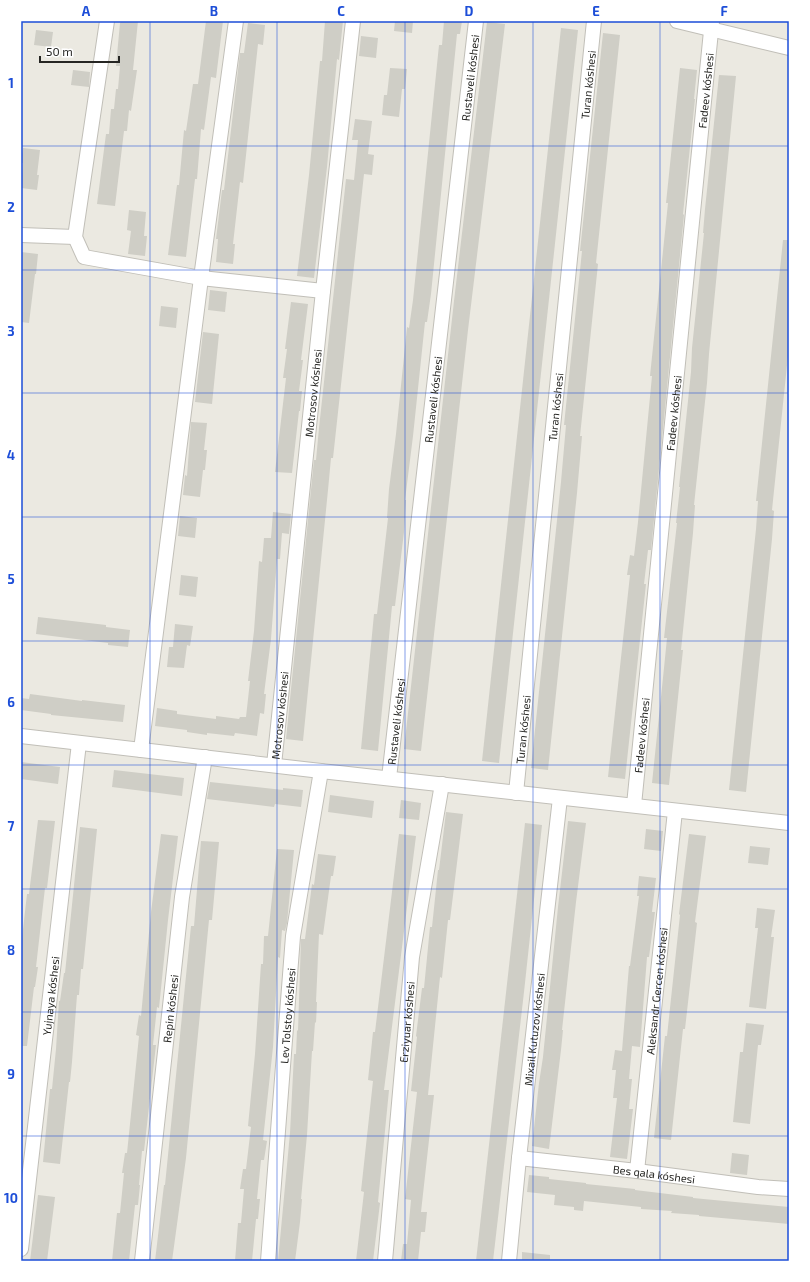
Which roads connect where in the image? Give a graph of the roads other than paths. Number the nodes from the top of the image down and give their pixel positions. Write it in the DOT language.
graph roads {
  1 [pos="107,21"];
  2 [pos="236,21"];
  3 [pos="353,21"];
  4 [pos="476,21"];
  5 [pos="594,21"];
  6 [pos="676,21"];
  7 [pos="711,25"];
  8 [pos="789,48"];
  9 [pos="21,235"];
  10 [pos="74,237"];
  11 [pos="201,278"];
  12 [pos="323,291"];
  13 [pos="21,736"];
  14 [pos="79,743"];
  15 [pos="141,750"];
  16 [pos="205,757"];
  17 [pos="274,765"];
  18 [pos="321,772"];
  19 [pos="389,778"];
  20 [pos="442,784"];
  21 [pos="516,793"];
  22 [pos="560,798"];
  23 [pos="634,805"];
  24 [pos="675,811"];
  25 [pos="789,823"];
  26 [pos="519,1158"];
  27 [pos="637,1171"];
  28 [pos="789,1189"];
  29 [pos="21,1248"];
  30 [pos="142,1261"];
  31 [pos="268,1261"];
  32 [pos="385,1261"];
  33 [pos="509,1261"];
  1 -- 10 [label="street"];
  2 -- 11 [label="street"];
  3 -- 12 [label="street, Motrosov kóshesi"];
  4 -- 19 [label="street, Rustaveli kóshesi"];
  5 -- 21 [label="street, Turan kóshesi"];
  6 -- 7 [label="street"];
  7 -- 8 [label="street"];
  7 -- 23 [label="street, Fadeev kóshesi"];
  9 -- 10 [label="street"];
  10 -- 11 [label="street"];
  11 -- 12 [label="street"];
  11 -- 15 [label="street"];
  12 -- 17 [label="street, Motrosov kóshesi"];
  13 -- 14 [label="street"];
  14 -- 15 [label="street"];
  14 -- 29 [label="street, Yujnaya kóshesi"];
  15 -- 16 [label="street"];
  16 -- 17 [label="street"];
  16 -- 30 [label="street, Repin kóshesi"];
  17 -- 18 [label="street"];
  18 -- 19 [label="street"];
  18 -- 31 [label="street, Lev Tolstoy kóshesi"];
  19 -- 20 [label="street"];
  20 -- 21 [label="street"];
  20 -- 32 [label="street, Erziyuar kóshesi"];
  21 -- 22 [label="street"];
  22 -- 23 [label="street"];
  22 -- 26 [label="street, Mixail Kutuzov kóshesi"];
  23 -- 24 [label="street"];
  24 -- 25 [label="street"];
  24 -- 27 [label="street, Aleksandr Gercen kóshesi"];
  26 -- 27 [label="street, Bes qala kóshesi"];
  26 -- 33 [label="street, Mixail Kutuzov kóshesi"];
  27 -- 28 [label="street, Bes qala kóshesi"];
}
